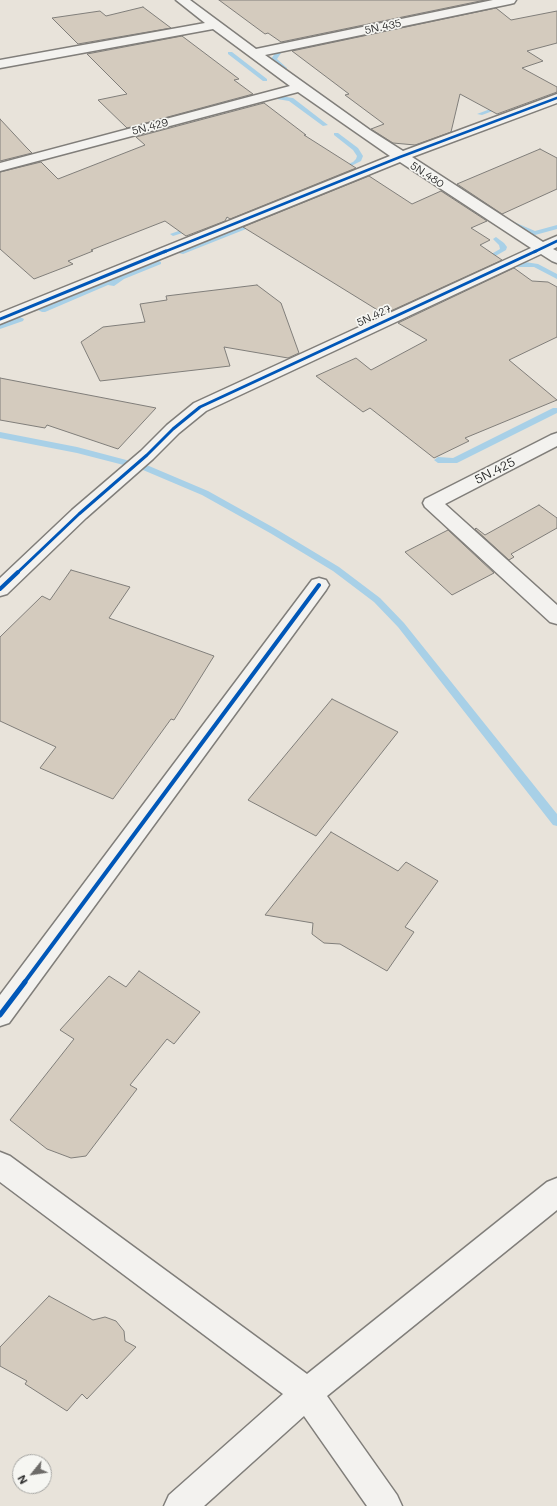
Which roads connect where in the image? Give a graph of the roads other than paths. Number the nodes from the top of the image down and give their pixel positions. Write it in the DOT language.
graph roads {
  1 [pos="182,0"];
  2 [pos="510,0"];
  3 [pos="215,25"];
  4 [pos="255,53"];
  5 [pos="0,64"];
  6 [pos="300,87"];
  7 [pos="557,98"];
  8 [pos="400,157"];
  9 [pos="0,167"];
  10 [pos="557,241"];
  11 [pos="541,248"];
  12 [pos="557,258"];
  13 [pos="0,319"];
  14 [pos="557,439"];
  15 [pos="319,585"];
  16 [pos="0,589"];
  17 [pos="557,617"];
  18 [pos="0,1016"];
  19 [pos="0,1165"];
  20 [pos="557,1192"];
  21 [pos="307,1393"];
  22 [pos="180,1506"];
  23 [pos="386,1506"];
  1 -- 3 [label="street, 5N.480"];
  2 -- 4 [label="street, 5N.435"];
  3 -- 4 [label="street, 5N.480"];
  3 -- 5 [label="street"];
  4 -- 6 [label="street, 5N.480"];
  6 -- 8 [label="street, 5N.480"];
  6 -- 9 [label="street, 5N.429"];
  7 -- 8 [label="street"];
  8 -- 11 [label="street, 5N.480"];
  8 -- 13 [label="street"];
  10 -- 11 [label="street, 5N.427"];
  11 -- 12 [label="street, 5N.480"];
  11 -- 16 [label="street, 5N.427"];
  14 -- 17 [label="street, 5N.425"];
  15 -- 18 [label="street"];
  19 -- 21 [label="street"];
  20 -- 21 [label="street"];
  21 -- 22 [label="street"];
  21 -- 23 [label="street"];
}
